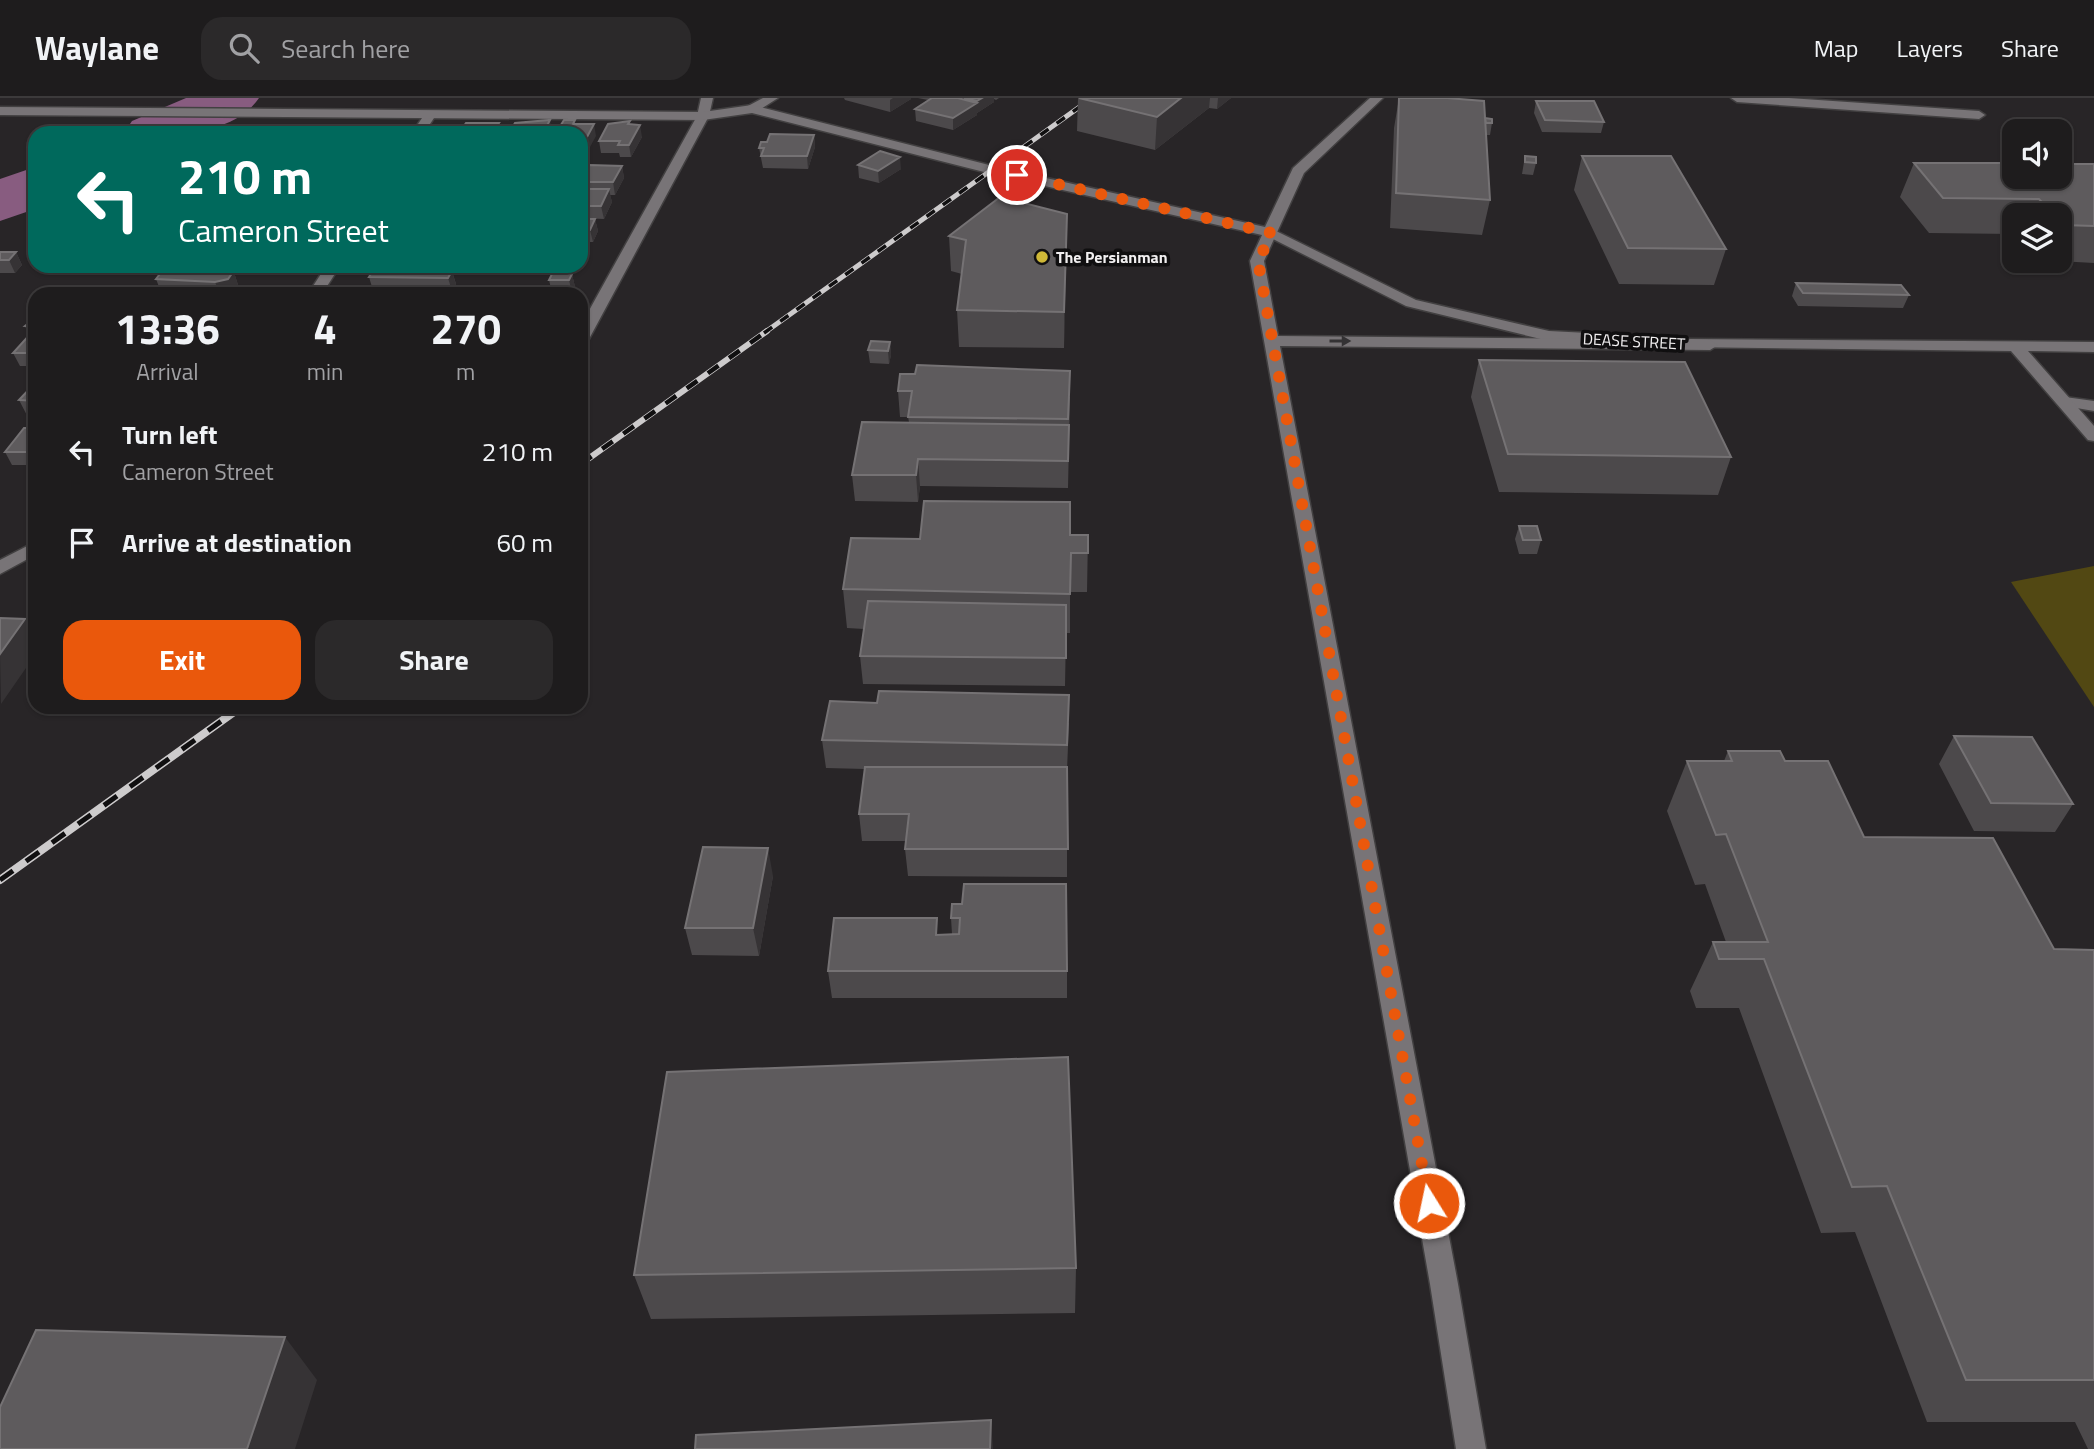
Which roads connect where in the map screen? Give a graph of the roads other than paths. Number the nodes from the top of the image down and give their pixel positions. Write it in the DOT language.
graph roads {
  1 [pos="707,98"];
  2 [pos="772,98"];
  3 [pos="1377,98"];
  4 [pos="1737,98"];
  5 [pos="752,109"];
  6 [pos="0,111"];
  7 [pos="430,115"];
  8 [pos="703,116"];
  9 [pos="1979,116"];
  10 [pos="423,126"];
  11 [pos="1272,233"];
  12 [pos="588,326"];
  13 [pos="1272,341"];
  14 [pos="1710,345"];
  15 [pos="2016,347"];
  16 [pos="2094,347"];
  17 [pos="2066,402"];
  18 [pos="2094,406"];
  19 [pos="2094,436"];
  20 [pos="28,551"];
  21 [pos="0,568"];
  22 [pos="1471,1449"];
  1 -- 8 [label="street"];
  2 -- 5 [label="street"];
  3 -- 11 [label="street"];
  4 -- 9 [label="street"];
  5 -- 8 [label="street"];
  5 -- 11 [label="street, DEASE STREET"];
  6 -- 7 [label="street"];
  7 -- 8 [label="street"];
  7 -- 10 [label="street"];
  8 -- 12 [label="street"];
  11 -- 13 [label="street"];
  11 -- 14 [label="street, DEASE STREET"];
  13 -- 14 [label="street, one-way"];
  13 -- 22 [label="street"];
  14 -- 15 [label="street, DEASE STREET"];
  15 -- 16 [label="street, DEASE STREET"];
  15 -- 17 [label="street"];
  17 -- 18 [label="street"];
  17 -- 19 [label="street"];
  20 -- 21 [label="street"];
}
